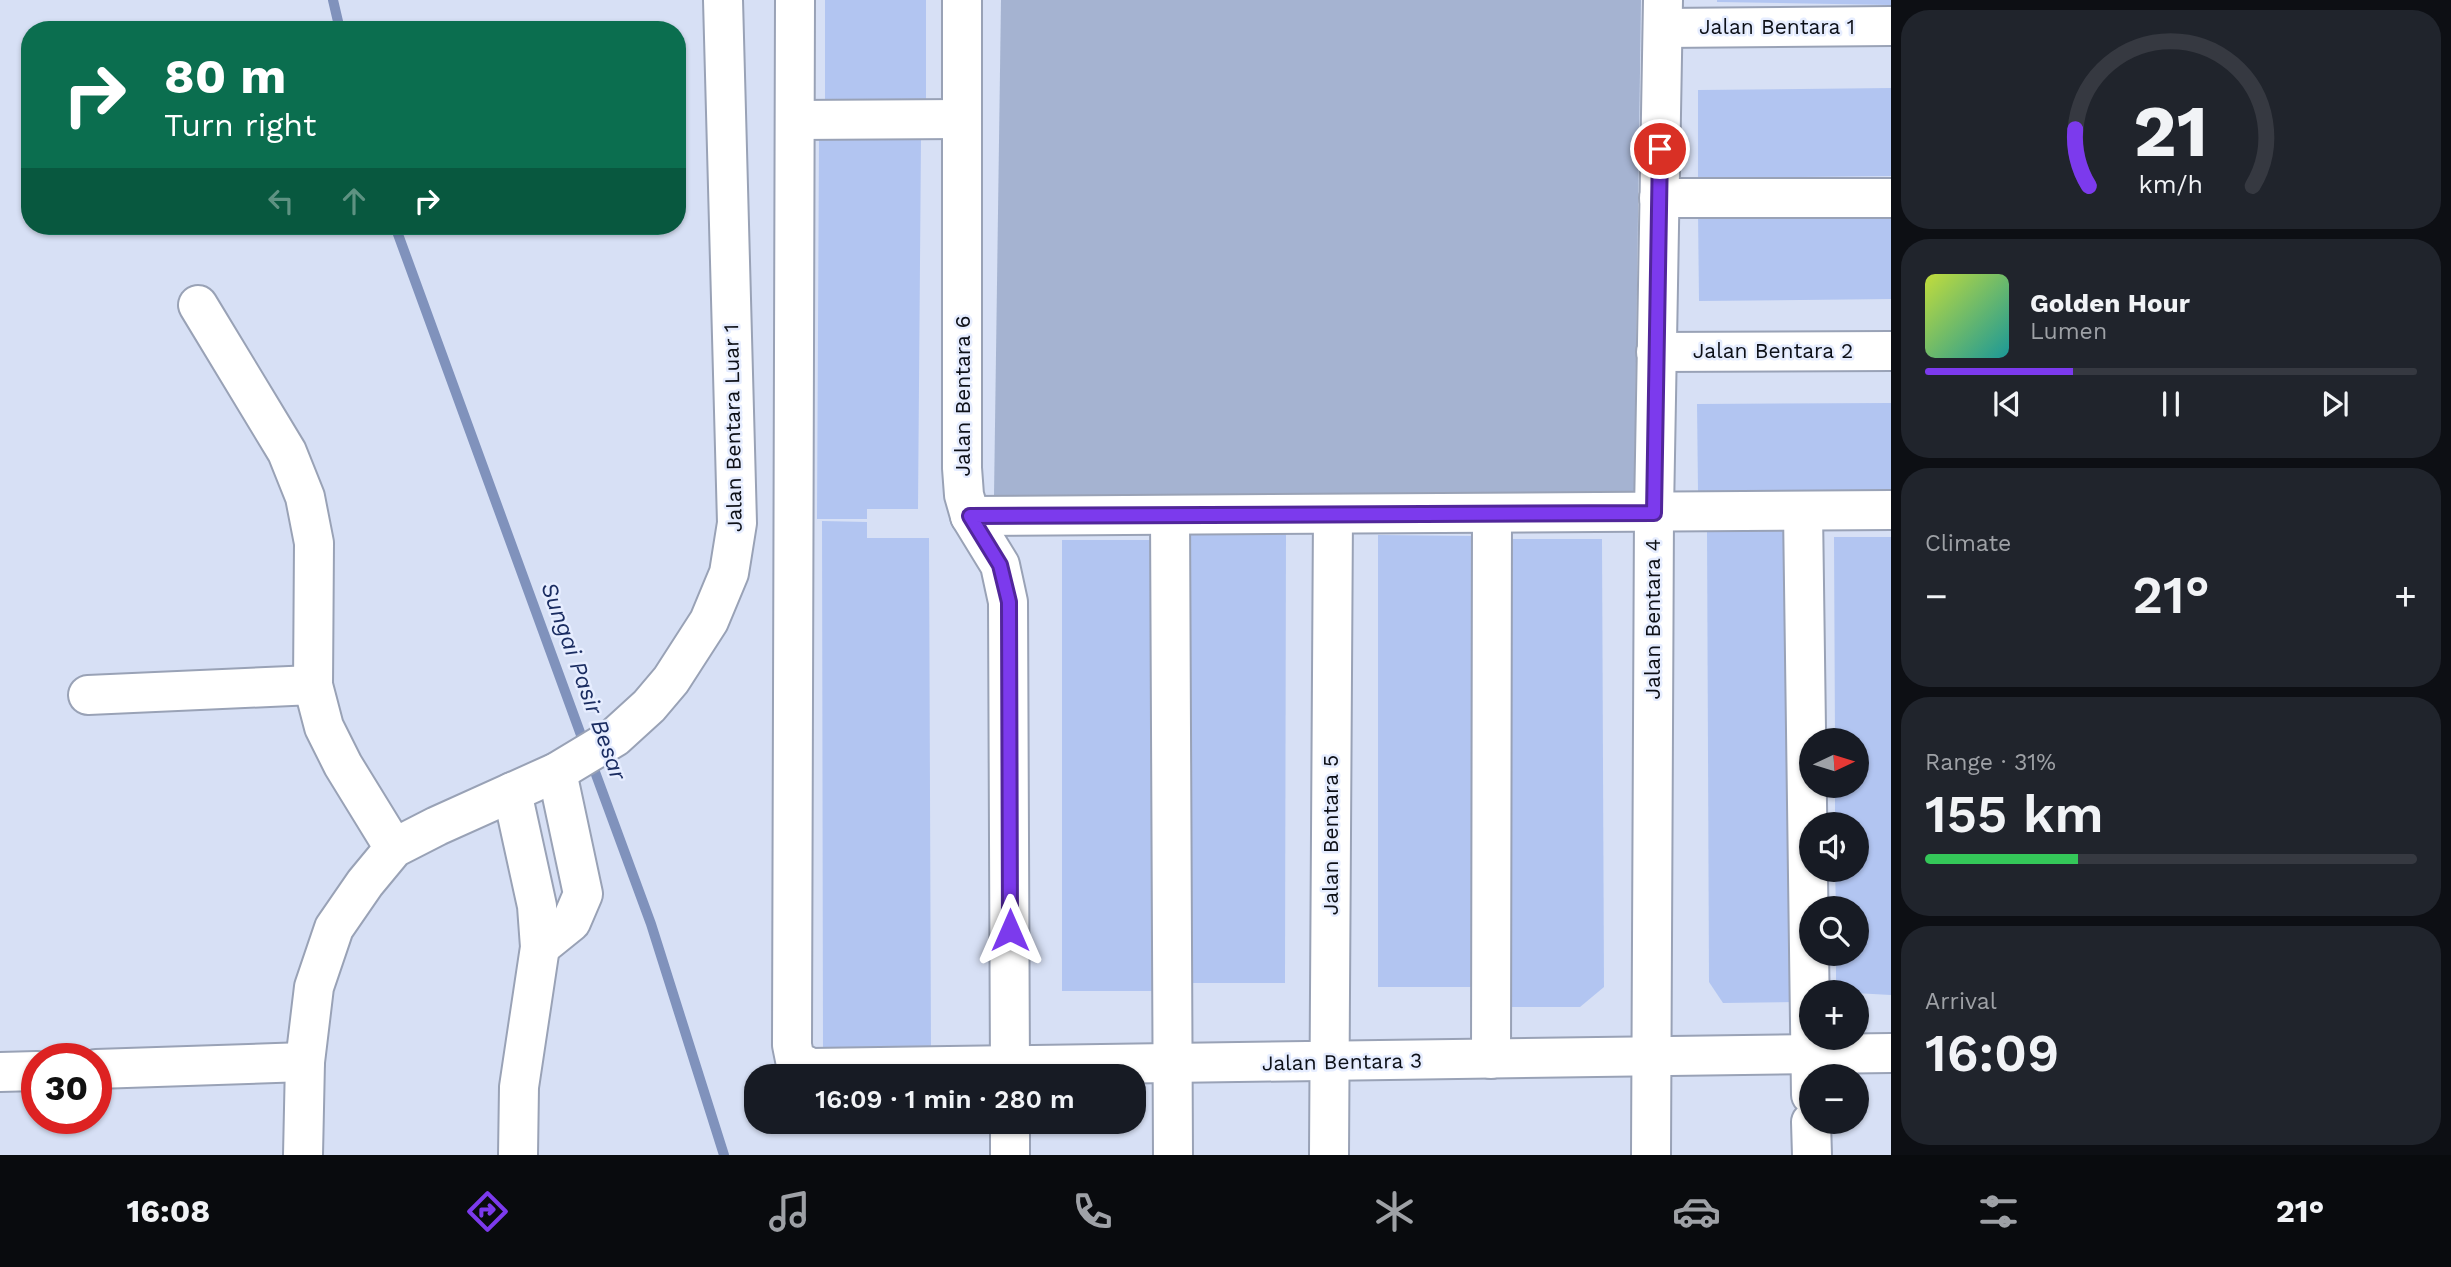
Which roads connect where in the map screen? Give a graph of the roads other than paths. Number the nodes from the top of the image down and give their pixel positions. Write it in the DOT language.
graph roads {
  1 [pos="723,0"];
  2 [pos="795,0"];
  3 [pos="962,0"];
  4 [pos="1663,14"];
  5 [pos="1891,26"];
  6 [pos="961,119"];
  7 [pos="795,120"];
  8 [pos="1659,198"];
  9 [pos="1891,198"];
  10 [pos="198,305"];
  11 [pos="1891,351"];
  12 [pos="1656,352"];
  13 [pos="1891,510"];
  14 [pos="1803,512"];
  15 [pos="1492,513"];
  16 [pos="1654,513"];
  17 [pos="1333,514"];
  18 [pos="1170,515"];
  19 [pos="970,516"];
  20 [pos="313,685"];
  21 [pos="88,695"];
  22 [pos="566,767"];
  23 [pos="512,792"];
  24 [pos="394,848"];
  25 [pos="540,947"];
  26 [pos="1891,1053"];
  27 [pos="1811,1055"];
  28 [pos="1650,1057"];
  29 [pos="1491,1059"];
  30 [pos="305,1062"];
  31 [pos="1330,1062"];
  32 [pos="803,1064"];
  33 [pos="1010,1064"];
  34 [pos="1811,1064"];
  35 [pos="1173,1065"];
  36 [pos="1146,1066"];
  37 [pos="112,1068"];
  38 [pos="21,1071"];
  39 [pos="0,1072"];
  40 [pos="1010,1134"];
  41 [pos="1811,1134"];
  42 [pos="303,1155"];
  43 [pos="518,1155"];
  44 [pos="1010,1155"];
  45 [pos="1173,1155"];
  46 [pos="1329,1155"];
  47 [pos="1651,1155"];
  48 [pos="1812,1155"];
  1 -- 22 [label="street, Jalan Bentara Luar 1"];
  2 -- 7 [label="street"];
  3 -- 6 [label="street, Jalan Bentara 6"];
  4 -- 5 [label="street, Jalan Bentara 1"];
  4 -- 8 [label="street, Jalan Bentara 4"];
  6 -- 7 [label="street"];
  6 -- 19 [label="street, Jalan Bentara 6"];
  7 -- 32 [label="street, Jalan Bentara 3"];
  8 -- 9 [label="street"];
  8 -- 12 [label="street, Jalan Bentara 4"];
  10 -- 20 [label="street"];
  11 -- 12 [label="street, Jalan Bentara 2"];
  12 -- 16 [label="street, Jalan Bentara 4"];
  13 -- 14 [label="street"];
  14 -- 16 [label="street"];
  14 -- 27 [label="street"];
  15 -- 16 [label="street"];
  15 -- 17 [label="street"];
  15 -- 29 [label="street"];
  16 -- 28 [label="street, Jalan Bentara 4"];
  17 -- 18 [label="street"];
  17 -- 31 [label="street, Jalan Bentara 5"];
  18 -- 19 [label="street"];
  18 -- 35 [label="street"];
  19 -- 33 [label="street, Jalan Bentara 6"];
  20 -- 21 [label="street"];
  20 -- 24 [label="street"];
  22 -- 23 [label="street, Jalan Bentara Luar 1"];
  22 -- 25 [label="street"];
  23 -- 24 [label="street, Jalan Bentara Luar 1"];
  23 -- 25 [label="street"];
  24 -- 30 [label="street"];
  25 -- 43 [label="street"];
  26 -- 27 [label="street, Jalan Bentara 3"];
  27 -- 28 [label="street, Jalan Bentara 3"];
  27 -- 34 [label="street"];
  28 -- 29 [label="street, Jalan Bentara 3"];
  28 -- 47 [label="street, Jalan Bentara 4"];
  29 -- 31 [label="street, Jalan Bentara 3"];
  30 -- 37 [label="street"];
  30 -- 42 [label="street"];
  31 -- 35 [label="street, Jalan Bentara 3"];
  31 -- 46 [label="street, Jalan Bentara 5"];
  35 -- 36 [label="street, Jalan Bentara 3"];
  35 -- 45 [label="street"];
  38 -- 39 [label="street"];
  40 -- 44 [label="street"];
  41 -- 48 [label="street"];
}
